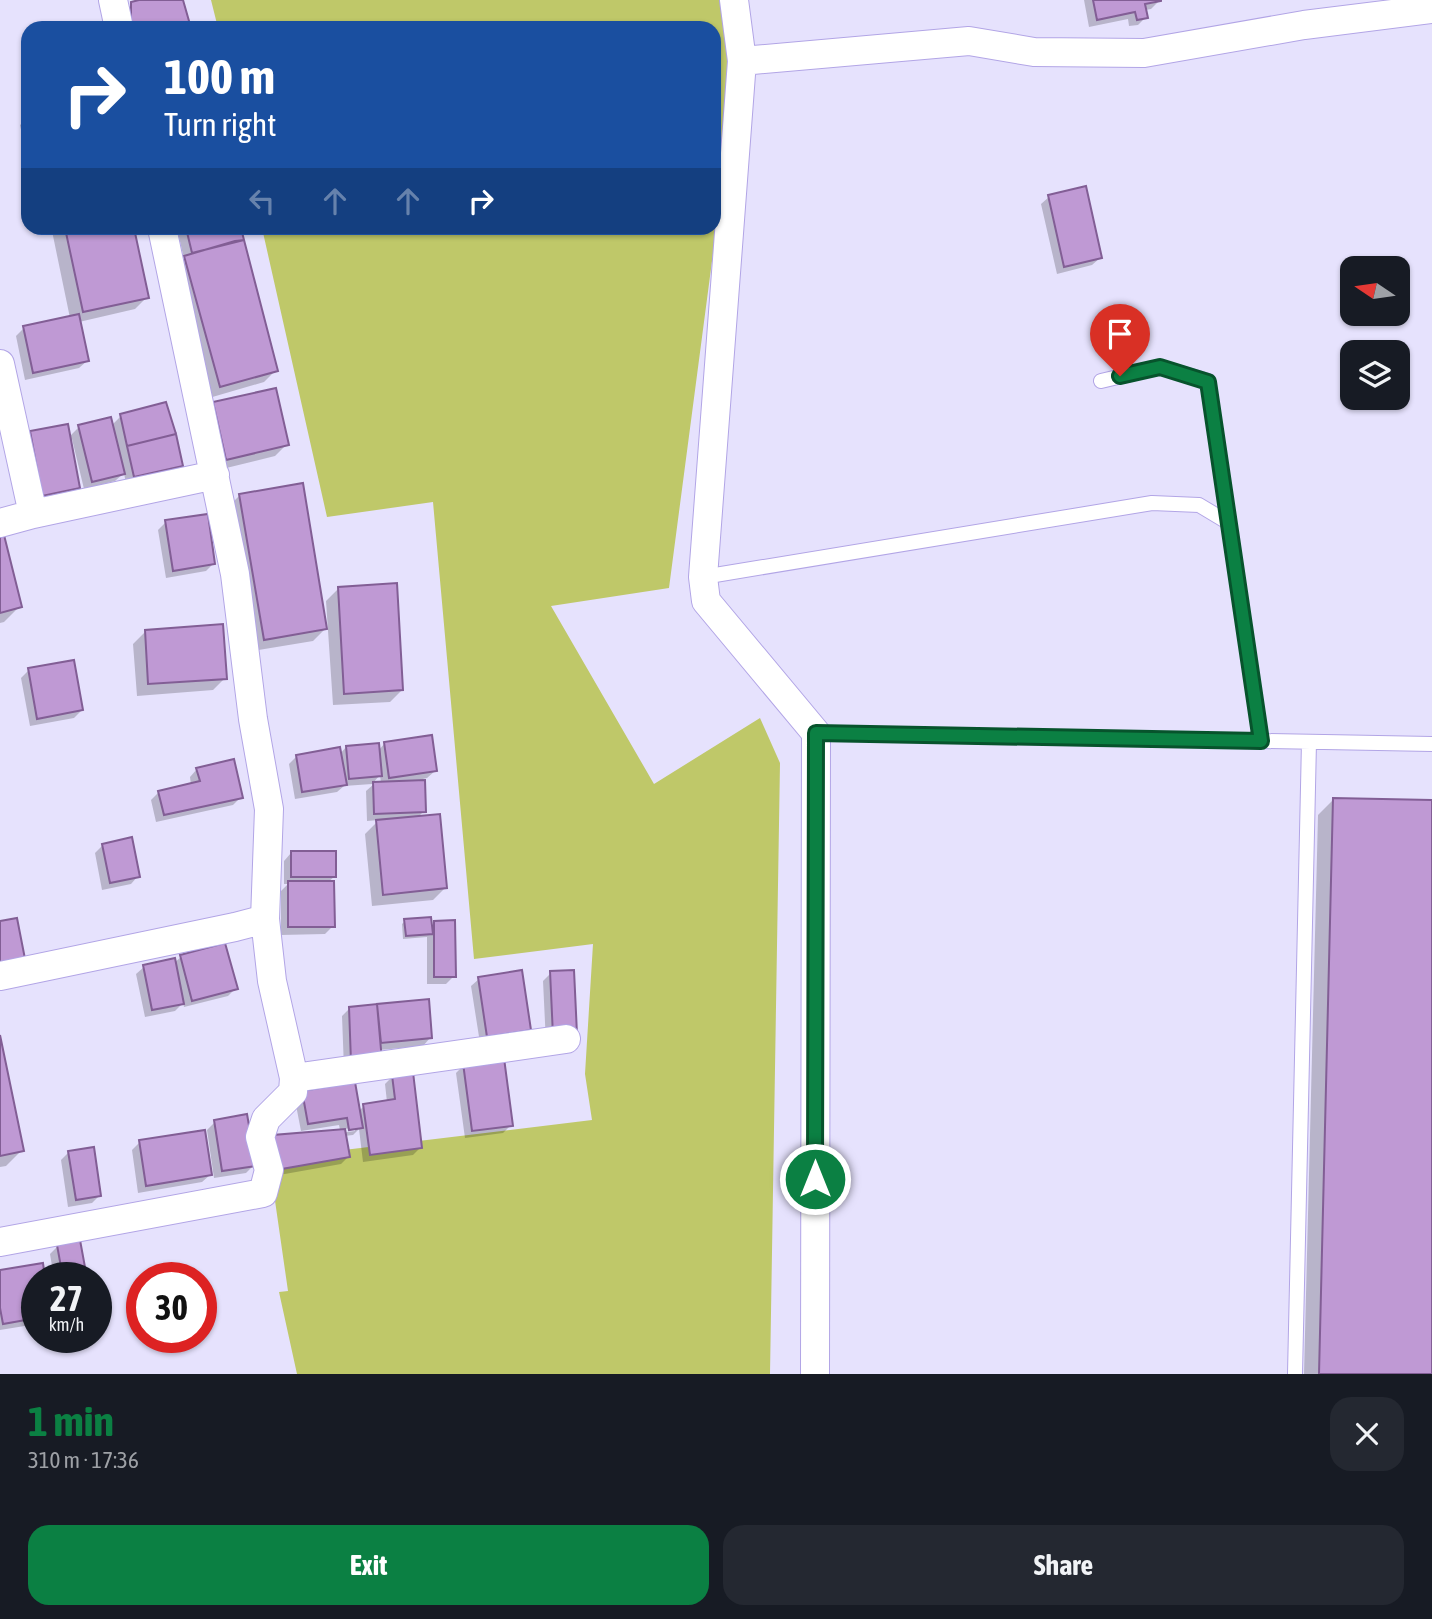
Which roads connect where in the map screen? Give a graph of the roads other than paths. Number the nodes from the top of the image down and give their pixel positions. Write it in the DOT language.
graph roads {
  1 [pos="113,0"];
  2 [pos="734,0"];
  3 [pos="1432,9"];
  4 [pos="118,21"];
  5 [pos="742,61"];
  6 [pos="164,235"];
  7 [pos="0,364"];
  8 [pos="1101,381"];
  9 [pos="215,475"];
  10 [pos="33,514"];
  11 [pos="0,523"];
  12 [pos="1229,523"];
  13 [pos="703,577"];
  14 [pos="816,733"];
  15 [pos="1261,741"];
  16 [pos="1309,742"];
  17 [pos="1432,744"];
  18 [pos="265,919"];
  19 [pos="0,976"];
  20 [pos="566,1039"];
  21 [pos="293,1078"];
  22 [pos="0,1242"];
  23 [pos="815,1374"];
  24 [pos="1295,1374"];
  1 -- 4 [label="street"];
  2 -- 5 [label="street"];
  3 -- 5 [label="street"];
  5 -- 13 [label="street"];
  6 -- 9 [label="street"];
  7 -- 10 [label="street"];
  8 -- 12 [label="lane"];
  9 -- 10 [label="street"];
  9 -- 18 [label="street"];
  10 -- 11 [label="street"];
  12 -- 13 [label="lane"];
  12 -- 15 [label="lane"];
  13 -- 14 [label="street"];
  14 -- 15 [label="lane"];
  14 -- 23 [label="street"];
  15 -- 16 [label="lane"];
  16 -- 17 [label="lane"];
  16 -- 24 [label="lane"];
  18 -- 19 [label="street"];
  18 -- 21 [label="street"];
  20 -- 21 [label="street"];
  21 -- 22 [label="street"];
}
